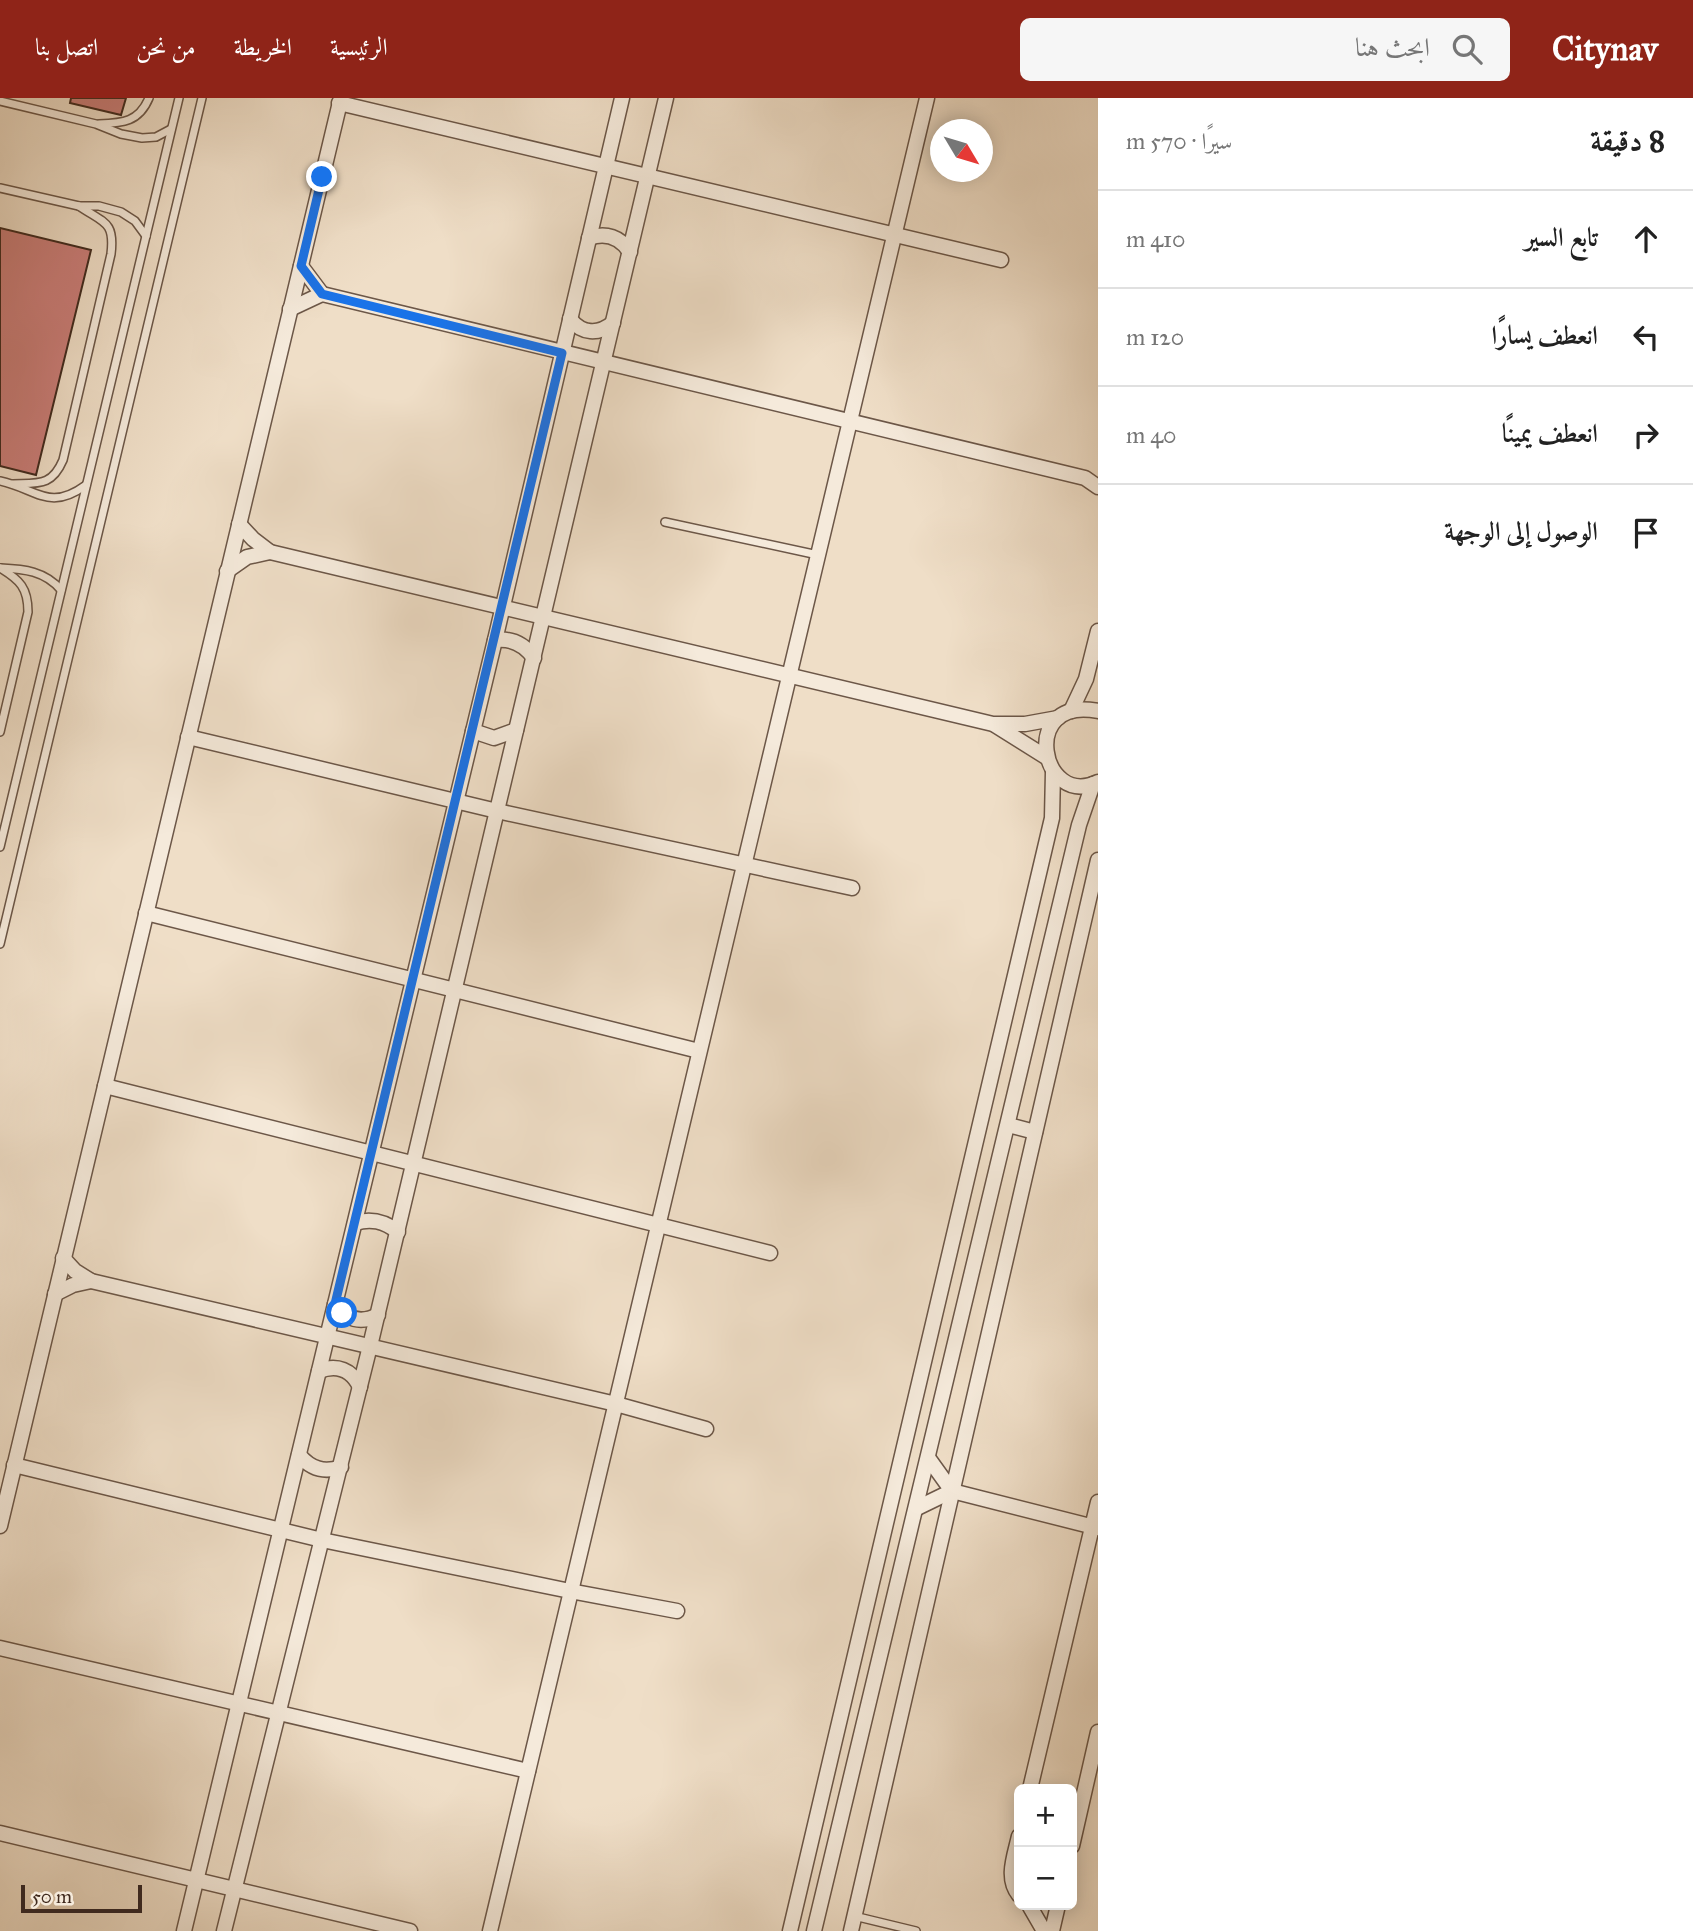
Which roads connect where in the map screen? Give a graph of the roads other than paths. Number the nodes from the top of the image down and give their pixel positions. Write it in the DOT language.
graph roads {
  1 [pos="149,98"];
  2 [pos="178,98"];
  3 [pos="202,98"];
  4 [pos="622,98"];
  5 [pos="666,98"];
  6 [pos="927,98"];
  7 [pos="0,101"];
  8 [pos="340,101"];
  9 [pos="96,124"];
  10 [pos="171,129"];
  11 [pos="606,166"];
  12 [pos="648,176"];
  13 [pos="0,188"];
  14 [pos="79,206"];
  15 [pos="894,234"];
  16 [pos="146,236"];
  17 [pos="589,239"];
  18 [pos="630,252"];
  19 [pos="1001,260"];
  20 [pos="301,266"];
  21 [pos="322,294"];
  22 [pos="290,309"];
  23 [pos="570,320"];
  24 [pos="613,323"];
  25 [pos="562,353"];
  26 [pos="603,363"];
  27 [pos="850,422"];
  28 [pos="1091,477"];
  29 [pos="0,481"];
  30 [pos="13,484"];
  31 [pos="86,485"];
  32 [pos="1098,487"];
  33 [pos="665,522"];
  34 [pos="239,524"];
  35 [pos="270,552"];
  36 [pos="818,555"];
  37 [pos="0,568"];
  38 [pos="227,572"];
  39 [pos="61,590"];
  40 [pos="503,607"];
  41 [pos="543,617"];
  42 [pos="1098,631"];
  43 [pos="495,640"];
  44 [pos="534,657"];
  45 [pos="790,676"];
  46 [pos="1071,711"];
  47 [pos="1098,711"];
  48 [pos="1058,718"];
  49 [pos="993,724"];
  50 [pos="516,730"];
  51 [pos="473,731"];
  52 [pos="0,733"];
  53 [pos="188,737"];
  54 [pos="1046,757"];
  55 [pos="1054,772"];
  56 [pos="1095,783"];
  57 [pos="456,801"];
  58 [pos="497,811"];
  59 [pos="0,847"];
  60 [pos="1098,860"];
  61 [pos="744,866"];
  62 [pos="852,888"];
  63 [pos="146,913"];
  64 [pos="0,944"];
  65 [pos="413,981"];
  66 [pos="454,991"];
  67 [pos="699,1051"];
  68 [pos="105,1086"];
  69 [pos="1008,1125"];
  70 [pos="1035,1132"];
  71 [pos="372,1153"];
  72 [pos="414,1163"];
  73 [pos="355,1223"];
  74 [pos="658,1225"];
  75 [pos="397,1231"];
  76 [pos="771,1253"];
  77 [pos="63,1258"];
  78 [pos="91,1282"];
  79 [pos="55,1294"];
  80 [pos="335,1304"];
  81 [pos="378,1315"];
  82 [pos="328,1336"];
  83 [pos="370,1346"];
  84 [pos="320,1371"];
  85 [pos="360,1387"];
  86 [pos="616,1405"];
  87 [pos="706,1429"];
  88 [pos="299,1455"];
  89 [pos="929,1458"];
  90 [pos="14,1465"];
  91 [pos="341,1467"];
  92 [pos="952,1491"];
  93 [pos="1098,1502"];
  94 [pos="917,1508"];
  95 [pos="0,1526"];
  96 [pos="1095,1528"];
  97 [pos="281,1530"];
  98 [pos="323,1540"];
  99 [pos="570,1591"];
  100 [pos="677,1611"];
  101 [pos="0,1648"];
  102 [pos="240,1704"];
  103 [pos="280,1713"];
  104 [pos="1098,1732"];
  105 [pos="528,1771"];
  106 [pos="1031,1784"];
  107 [pos="1077,1824"];
  108 [pos="0,1833"];
  109 [pos="197,1880"];
  110 [pos="236,1889"];
  111 [pos="1032,1910"];
  112 [pos="1057,1910"];
  113 [pos="852,1924"];
  114 [pos="184,1931"];
  115 [pos="224,1931"];
  116 [pos="410,1931"];
  117 [pos="490,1931"];
  118 [pos="790,1931"];
  119 [pos="814,1931"];
  120 [pos="915,1931"];
  121 [pos="1044,1931"];
  122 [pos="1052,1931"];
  1 -- 9 [label="lane"];
  2 -- 10 [label="lane"];
  3 -- 64 [label="lane"];
  4 -- 11 [label="street"];
  5 -- 12 [label="street"];
  6 -- 15 [label="street"];
  7 -- 9 [label="lane"];
  8 -- 11 [label="street"];
  8 -- 20 [label="street"];
  9 -- 10 [label="lane"];
  10 -- 16 [label="lane"];
  11 -- 12 [label="street"];
  11 -- 17 [label="street"];
  12 -- 15 [label="street"];
  12 -- 18 [label="street"];
  13 -- 14 [label="lane"];
  14 -- 16 [label="lane"];
  14 -- 30 [label="lane"];
  15 -- 19 [label="street"];
  15 -- 27 [label="street"];
  16 -- 31 [label="lane"];
  17 -- 18 [label="street"];
  17 -- 23 [label="street"];
  18 -- 24 [label="street"];
  20 -- 21 [label="street"];
  20 -- 22 [label="street"];
  21 -- 22 [label="street"];
  21 -- 25 [label="street"];
  22 -- 34 [label="street"];
  23 -- 24 [label="street"];
  23 -- 25 [label="street"];
  24 -- 26 [label="street"];
  25 -- 26 [label="street"];
  25 -- 40 [label="street"];
  26 -- 27 [label="street"];
  26 -- 41 [label="street"];
  27 -- 28 [label="street"];
  27 -- 36 [label="street"];
  28 -- 32 [label="street"];
  29 -- 30 [label="lane"];
  30 -- 31 [label="lane"];
  31 -- 39 [label="lane"];
  33 -- 36 [label="lane"];
  34 -- 35 [label="street"];
  34 -- 38 [label="street"];
  35 -- 38 [label="street"];
  35 -- 40 [label="street"];
  36 -- 45 [label="street"];
  37 -- 39 [label="lane"];
  37 -- 52 [label="lane"];
  38 -- 53 [label="street"];
  39 -- 59 [label="lane"];
  40 -- 41 [label="street"];
  40 -- 43 [label="street"];
  41 -- 44 [label="street"];
  41 -- 45 [label="street"];
  42 -- 46 [label="street"];
  43 -- 44 [label="street"];
  43 -- 51 [label="street"];
  44 -- 50 [label="street"];
  45 -- 49 [label="street"];
  45 -- 61 [label="street"];
  46 -- 47 [label="street"];
  46 -- 48 [label="street"];
  48 -- 49 [label="street"];
  48 -- 54 [label="street"];
  49 -- 54 [label="street"];
  50 -- 51 [label="street"];
  50 -- 58 [label="street"];
  51 -- 57 [label="street"];
  53 -- 57 [label="street"];
  53 -- 63 [label="street"];
  54 -- 55 [label="street"];
  55 -- 56 [label="street"];
  55 -- 118 [label="street"];
  56 -- 69 [label="street"];
  57 -- 58 [label="street"];
  57 -- 65 [label="street"];
  58 -- 61 [label="street"];
  58 -- 66 [label="street"];
  60 -- 70 [label="street"];
  61 -- 62 [label="street"];
  61 -- 67 [label="street"];
  63 -- 65 [label="street"];
  63 -- 68 [label="street"];
  65 -- 66 [label="street"];
  65 -- 71 [label="street"];
  66 -- 67 [label="street"];
  66 -- 72 [label="street"];
  67 -- 74 [label="street"];
  68 -- 71 [label="street"];
  68 -- 77 [label="street"];
  69 -- 70 [label="street"];
  69 -- 89 [label="street"];
  70 -- 92 [label="street"];
  71 -- 72 [label="street"];
  71 -- 73 [label="street"];
  72 -- 74 [label="street"];
  72 -- 75 [label="street"];
  73 -- 75 [label="street"];
  73 -- 80 [label="street"];
  74 -- 76 [label="street"];
  74 -- 86 [label="street"];
  75 -- 81 [label="street"];
  77 -- 78 [label="street"];
  77 -- 79 [label="street"];
  78 -- 79 [label="street"];
  78 -- 82 [label="street"];
  79 -- 90 [label="street"];
  80 -- 81 [label="street"];
  80 -- 82 [label="street"];
  81 -- 83 [label="street"];
  82 -- 83 [label="street"];
  82 -- 84 [label="street"];
  83 -- 85 [label="street"];
  83 -- 86 [label="street"];
  84 -- 85 [label="street"];
  84 -- 88 [label="street"];
  85 -- 91 [label="street"];
  86 -- 87 [label="street"];
  86 -- 99 [label="street"];
  88 -- 91 [label="street"];
  88 -- 97 [label="street"];
  89 -- 92 [label="street"];
  89 -- 94 [label="street"];
  90 -- 95 [label="street"];
  90 -- 97 [label="street"];
  91 -- 98 [label="street"];
  92 -- 94 [label="street"];
  92 -- 96 [label="street"];
  92 -- 113 [label="street"];
  93 -- 96 [label="street"];
  94 -- 119 [label="street"];
  96 -- 106 [label="street"];
  97 -- 98 [label="street"];
  97 -- 102 [label="street"];
  98 -- 99 [label="street"];
  98 -- 103 [label="street"];
  99 -- 100 [label="street"];
  99 -- 105 [label="street"];
  101 -- 102 [label="street"];
  102 -- 103 [label="street"];
  102 -- 109 [label="street"];
  103 -- 105 [label="street"];
  103 -- 110 [label="street"];
  104 -- 107 [label="street"];
  105 -- 117 [label="street"];
  108 -- 109 [label="street"];
  109 -- 110 [label="street"];
  109 -- 114 [label="street"];
  110 -- 115 [label="street"];
  110 -- 116 [label="street"];
  111 -- 121 [label="street"];
  112 -- 122 [label="street"];
  113 -- 120 [label="lane"];
}
